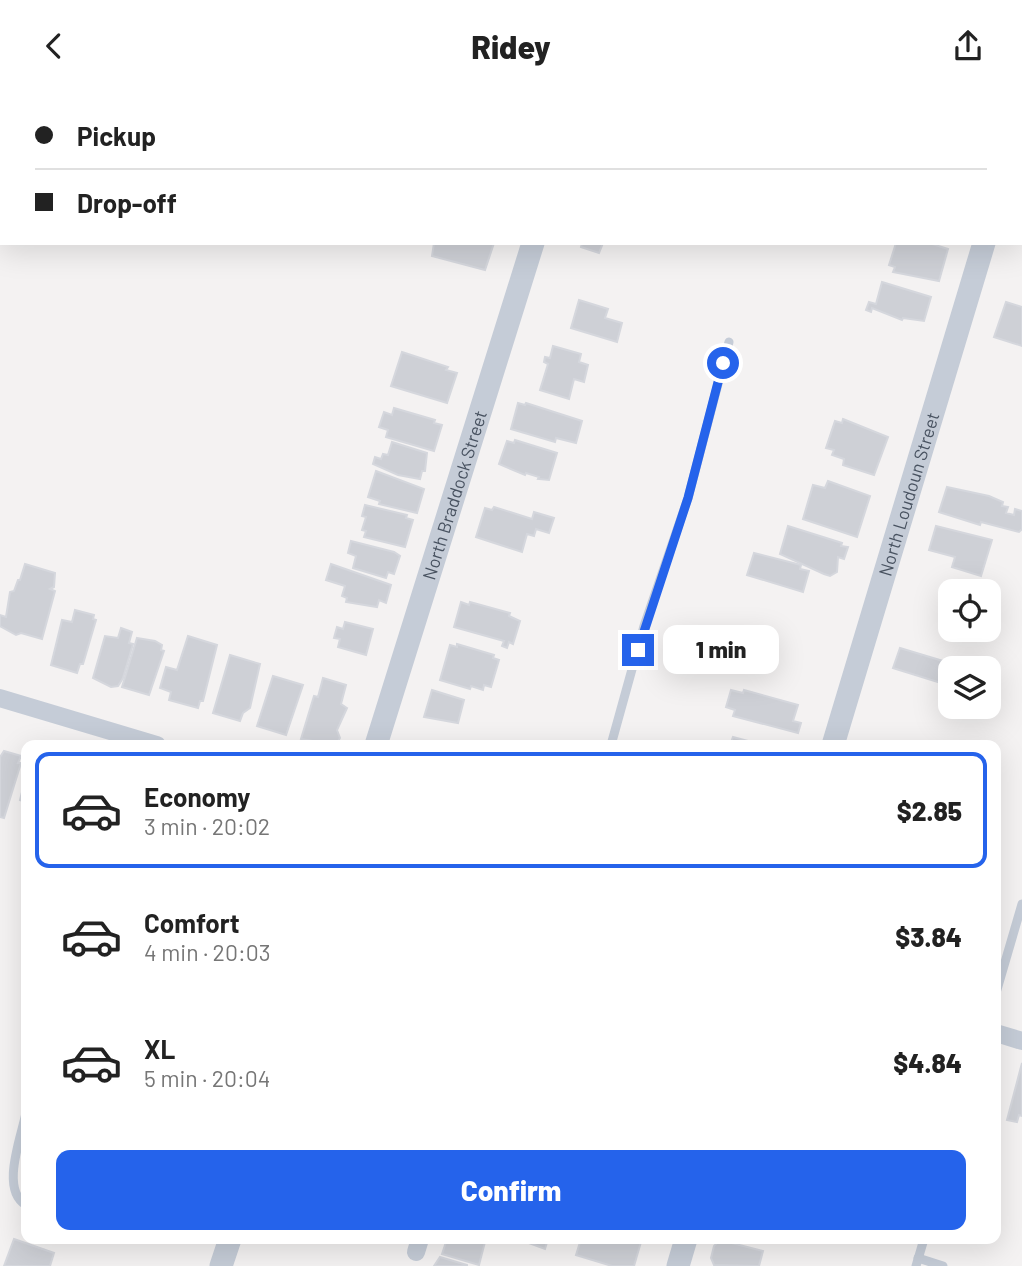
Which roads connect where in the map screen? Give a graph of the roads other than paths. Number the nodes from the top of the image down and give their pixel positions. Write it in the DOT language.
graph roads {
  1 [pos="532,245"];
  2 [pos="983,245"];
  3 [pos="729,342"];
  4 [pos="0,698"];
  5 [pos="128,740"];
  6 [pos="378,740"];
  7 [pos="612,740"];
  8 [pos="835,740"];
  9 [pos="1022,904"];
  10 [pos="1001,976"];
  11 [pos="1001,1035"];
  12 [pos="1022,1041"];
  13 [pos="21,1136"];
  14 [pos="21,1202"];
  15 [pos="228,1244"];
  16 [pos="685,1244"];
  17 [pos="922,1244"];
  18 [pos="917,1262"];
  19 [pos="221,1266"];
  20 [pos="678,1266"];
  21 [pos="943,1266"];
  1 -- 6 [label="street, North Braddock Street"];
  2 -- 8 [label="street, North Loudoun Street"];
  3 -- 7 [label="lane"];
  4 -- 5 [label="street"];
  9 -- 10 [label="lane"];
  11 -- 12 [label="street"];
  13 -- 14 [label="lane"];
  15 -- 19 [label="street"];
  16 -- 20 [label="street"];
  17 -- 18 [label="lane"];
  18 -- 21 [label="lane"];
}
